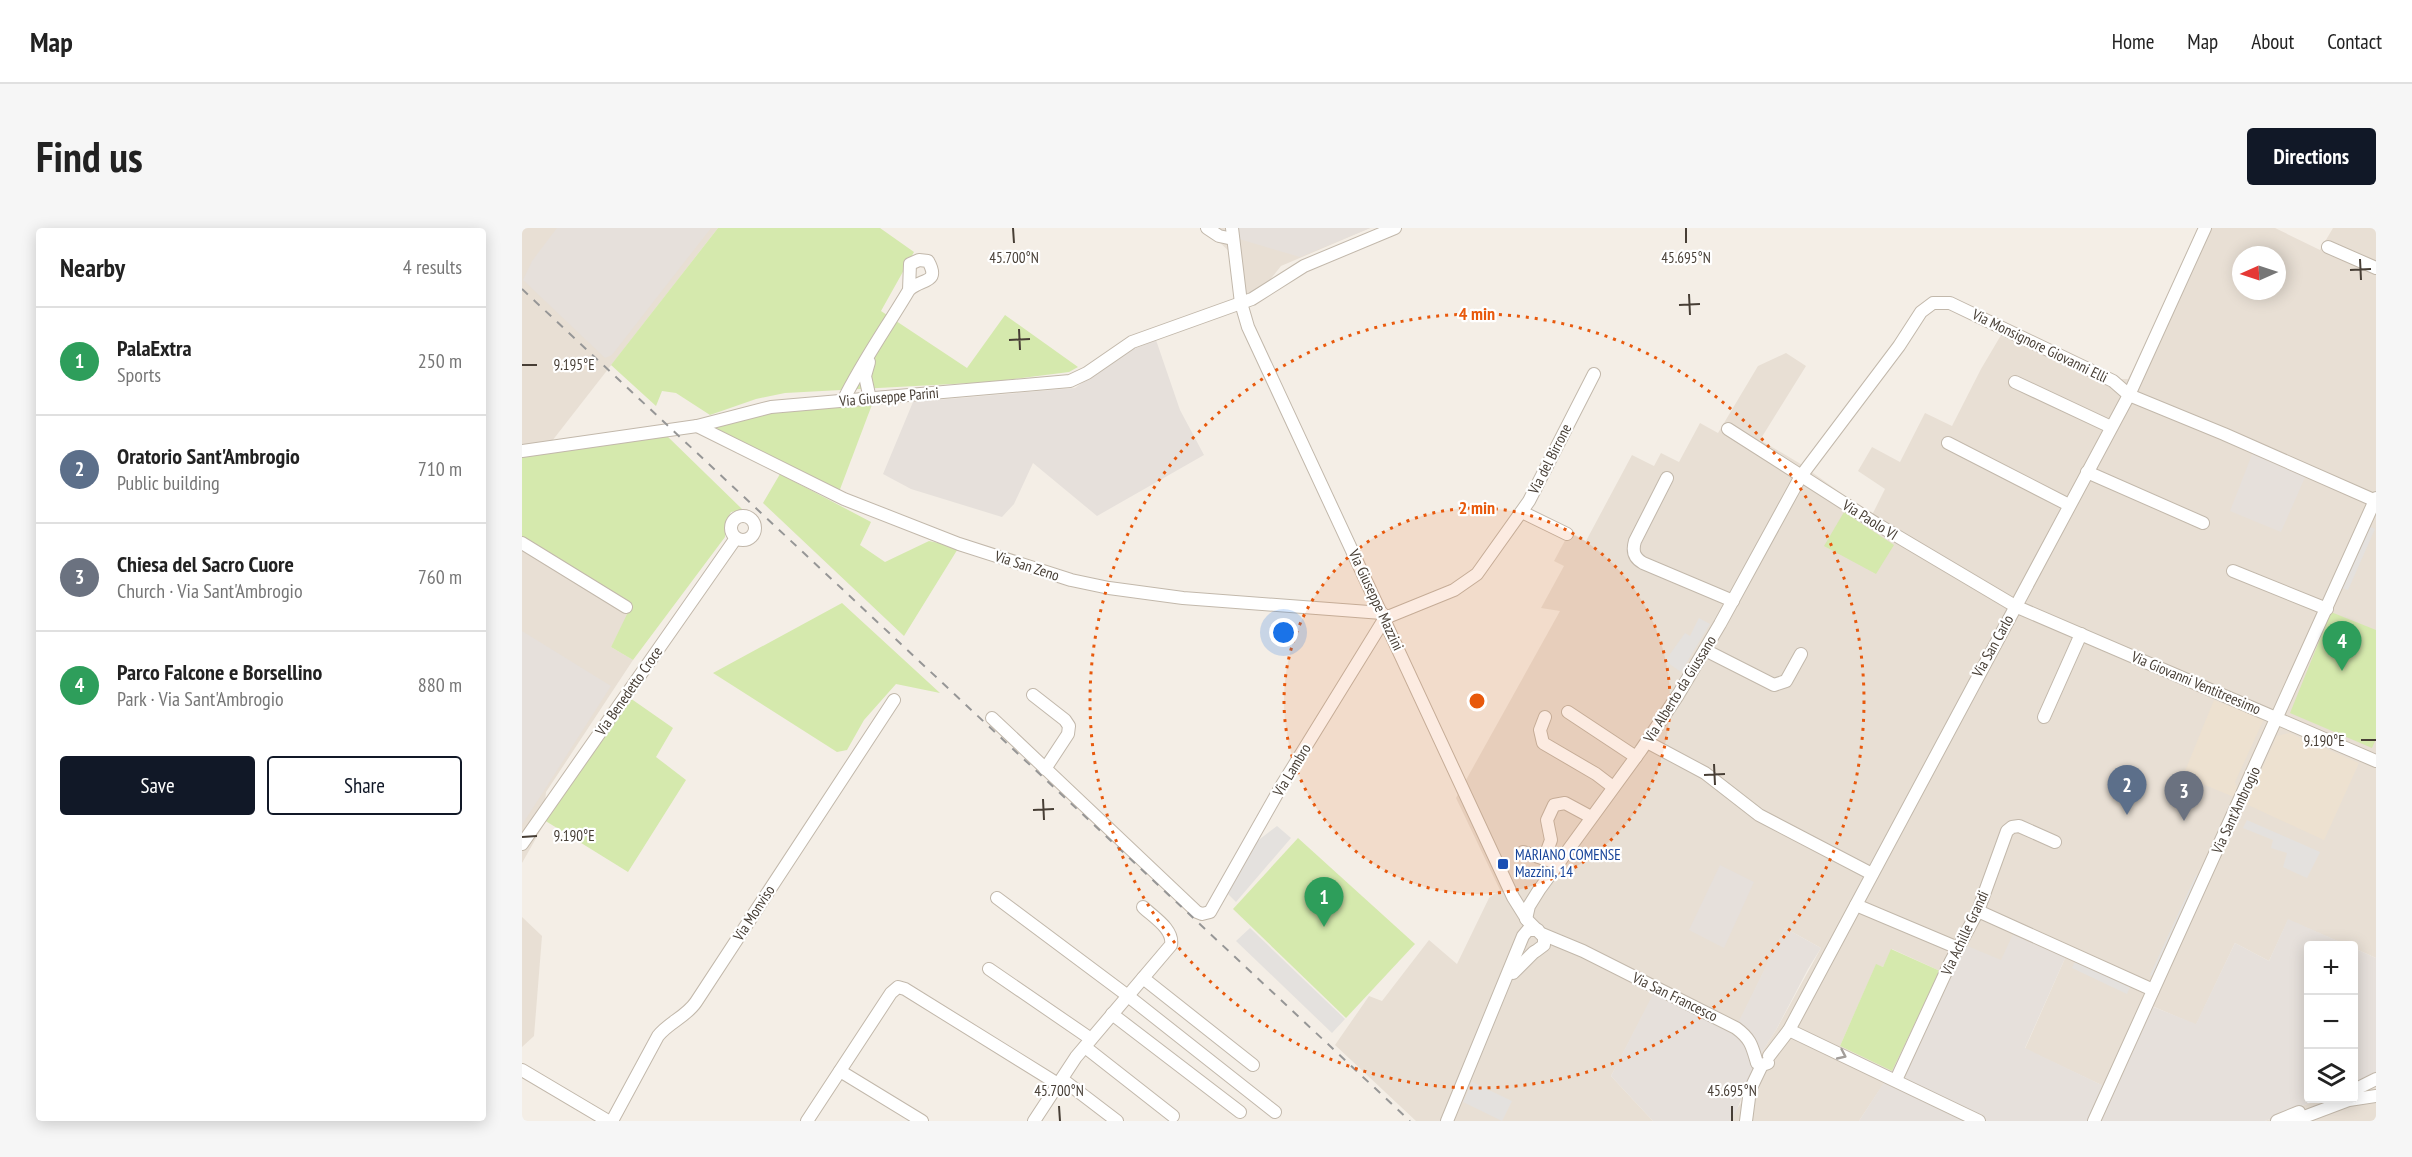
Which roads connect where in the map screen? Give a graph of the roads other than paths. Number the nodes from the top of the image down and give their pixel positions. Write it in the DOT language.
graph roads {
  1 [pos="1207,228"];
  2 [pos="1395,228"];
  3 [pos="2205,228"];
  4 [pos="1232,234"];
  5 [pos="2328,247"];
  6 [pos="2376,268"];
  7 [pos="909,290"];
  8 [pos="1241,303"];
  9 [pos="870,356"];
  10 [pos="1594,374"];
  11 [pos="2015,382"];
  12 [pos="2129,395"];
  13 [pos="870,399"];
  14 [pos="843,401"];
  15 [pos="697,426"];
  16 [pos="2111,427"];
  17 [pos="1728,429"];
  18 [pos="1948,443"];
  19 [pos="522,451"];
  20 [pos="2087,472"];
  21 [pos="1801,476"];
  22 [pos="1667,478"];
  23 [pos="2376,500"];
  24 [pos="2069,505"];
  25 [pos="1522,512"];
  26 [pos="2203,523"];
  27 [pos="1567,534"];
  28 [pos="736,538"];
  29 [pos="522,543"];
  30 [pos="2233,571"];
  31 [pos="1733,601"];
  32 [pos="2015,606"];
  33 [pos="626,607"];
  34 [pos="2327,609"];
  35 [pos="1384,615"];
  36 [pos="2081,634"];
  37 [pos="1705,650"];
  38 [pos="1801,654"];
  39 [pos="1033,695"];
  40 [pos="894,700"];
  41 [pos="1568,712"];
  42 [pos="1545,717"];
  43 [pos="2044,717"];
  44 [pos="992,718"];
  45 [pos="2278,719"];
  46 [pos="1647,742"];
  47 [pos="1636,757"];
  48 [pos="2376,761"];
  49 [pos="1045,769"];
  50 [pos="1613,787"];
  51 [pos="1591,818"];
  52 [pos="522,842"];
  53 [pos="2055,842"];
  54 [pos="1523,852"];
  55 [pos="1544,859"];
  56 [pos="1558,863"];
  57 [pos="1872,874"];
  58 [pos="1539,890"];
  59 [pos="997,898"];
  60 [pos="1517,900"];
  61 [pos="1856,905"];
  62 [pos="1143,907"];
  63 [pos="1978,911"];
  64 [pos="1526,919"];
  65 [pos="1540,932"];
  66 [pos="1523,939"];
  67 [pos="1958,948"];
  68 [pos="1583,951"];
  69 [pos="1535,952"];
  70 [pos="989,969"];
  71 [pos="1143,978"];
  72 [pos="1506,981"];
  73 [pos="2153,990"];
  74 [pos="1128,996"];
  75 [pos="1112,1014"];
  76 [pos="1790,1030"];
  77 [pos="1088,1043"];
  78 [pos="1762,1059"];
  79 [pos="1253,1065"];
  80 [pos="522,1070"];
  81 [pos="840,1071"];
  82 [pos="1896,1080"];
  83 [pos="1060,1082"];
  84 [pos="2375,1089"];
  85 [pos="2358,1090"];
  86 [pos="1748,1101"];
  87 [pos="2322,1103"];
  88 [pos="1240,1112"];
  89 [pos="1275,1112"];
  90 [pos="1173,1116"];
  91 [pos="606,1120"];
  92 [pos="807,1121"];
  93 [pos="922,1121"];
  94 [pos="1034,1121"];
  95 [pos="1117,1121"];
  96 [pos="1447,1121"];
  97 [pos="1737,1121"];
  98 [pos="1746,1121"];
  99 [pos="1979,1121"];
  100 [pos="2094,1121"];
  101 [pos="2277,1121"];
  102 [pos="2294,1121"];
  1 -- 4 [label="street"];
  2 -- 8 [label="street, Via Giuseppe Parini"];
  3 -- 12 [label="street, Via San Carlo"];
  4 -- 8 [label="street, Via Giuseppe Mazzini"];
  5 -- 6 [label="street"];
  7 -- 9 [label="street"];
  8 -- 13 [label="street, Via Giuseppe Parini"];
  8 -- 35 [label="street, Via Giuseppe Mazzini"];
  9 -- 13 [label="street"];
  9 -- 14 [label="street"];
  10 -- 25 [label="street, Via del Birrone"];
  11 -- 16 [label="street"];
  12 -- 16 [label="street, Via San Carlo"];
  12 -- 21 [label="street, Via Monsignore Giovanni Elli"];
  12 -- 23 [label="street, Via Monsignore Giovanni Elli"];
  13 -- 14 [label="street, Via Giuseppe Parini"];
  14 -- 15 [label="street, Via Giuseppe Parini"];
  15 -- 19 [label="street, Via Giuseppe Parini"];
  15 -- 35 [label="street, Via San Zeno"];
  16 -- 20 [label="street, Via San Carlo"];
  17 -- 21 [label="street, Via Paolo VI"];
  18 -- 24 [label="street"];
  20 -- 24 [label="street, Via San Carlo"];
  20 -- 26 [label="street"];
  21 -- 31 [label="street, Via Alberto da Giussano"];
  21 -- 32 [label="street, Via Paolo VI"];
  22 -- 31 [label="street"];
  23 -- 34 [label="street, Via Sant'Ambrogio"];
  24 -- 32 [label="street, Via San Carlo"];
  25 -- 27 [label="street"];
  25 -- 35 [label="street, Via del Birrone"];
  28 -- 52 [label="street, Via Benedetto Croce"];
  29 -- 33 [label="street"];
  30 -- 34 [label="street"];
  31 -- 37 [label="street, Via Alberto da Giussano"];
  32 -- 36 [label="street, Via Giovanni Ventitreesimo"];
  32 -- 57 [label="street, Via San Carlo"];
  34 -- 45 [label="street, Via Sant'Ambrogio"];
  35 -- 49 [label="street, Via Lambro"];
  35 -- 60 [label="street, Via Giuseppe Mazzini"];
  36 -- 43 [label="street"];
  36 -- 45 [label="street, Via Giovanni Ventitreesimo"];
  37 -- 38 [label="street"];
  37 -- 46 [label="street, Via Alberto da Giussano"];
  39 -- 49 [label="street"];
  40 -- 91 [label="street, Via Monviso"];
  41 -- 47 [label="street"];
  42 -- 50 [label="street"];
  44 -- 49 [label="street"];
  45 -- 48 [label="street, Via Giovanni Ventitreesimo"];
  45 -- 73 [label="street, Via Sant'Ambrogio"];
  46 -- 47 [label="street, Via Alberto da Giussano"];
  46 -- 57 [label="street"];
  47 -- 50 [label="street, Via Alberto da Giussano"];
  50 -- 51 [label="street, Via Alberto da Giussano"];
  51 -- 55 [label="street"];
  51 -- 56 [label="street, Via Alberto da Giussano"];
  53 -- 63 [label="street, Via Achille Grandi"];
  54 -- 55 [label="street"];
  55 -- 56 [label="street"];
  56 -- 58 [label="street, Via Alberto da Giussano"];
  57 -- 61 [label="street, Via San Carlo"];
  58 -- 60 [label="street, Via Alberto da Giussano"];
  58 -- 64 [label="street, Via Alberto da Giussano"];
  59 -- 74 [label="street"];
  60 -- 64 [label="street, Via Giuseppe Mazzini"];
  60 -- 66 [label="street, Via Giuseppe Mazzini"];
  61 -- 67 [label="street"];
  61 -- 76 [label="street, Via San Carlo"];
  62 -- 71 [label="street"];
  63 -- 67 [label="street, Via Achille Grandi"];
  63 -- 73 [label="street"];
  64 -- 65 [label="street, Via Giuseppe Mazzini"];
  65 -- 66 [label="street"];
  65 -- 68 [label="street, Via San Francesco"];
  65 -- 69 [label="street"];
  66 -- 69 [label="street"];
  66 -- 72 [label="street"];
  67 -- 82 [label="street, Via Achille Grandi"];
  68 -- 69 [label="street, Via San Francesco"];
  68 -- 78 [label="street, Via San Francesco"];
  69 -- 72 [label="street"];
  70 -- 77 [label="street"];
  71 -- 74 [label="street"];
  71 -- 79 [label="street"];
  72 -- 96 [label="street"];
  73 -- 100 [label="street, Via Sant'Ambrogio"];
  74 -- 75 [label="street"];
  74 -- 89 [label="street"];
  75 -- 77 [label="street"];
  75 -- 88 [label="street"];
  76 -- 78 [label="street, Via San Carlo"];
  76 -- 82 [label="street, one-way"];
  77 -- 83 [label="street"];
  77 -- 90 [label="street"];
  78 -- 86 [label="street"];
  80 -- 91 [label="street"];
  81 -- 83 [label="street"];
  81 -- 92 [label="street"];
  81 -- 93 [label="street"];
  82 -- 99 [label="street"];
  83 -- 94 [label="street"];
  83 -- 95 [label="street"];
  84 -- 85 [label="street"];
  84 -- 102 [label="street"];
  86 -- 97 [label="street"];
  86 -- 98 [label="street"];
  87 -- 101 [label="street"];
}
